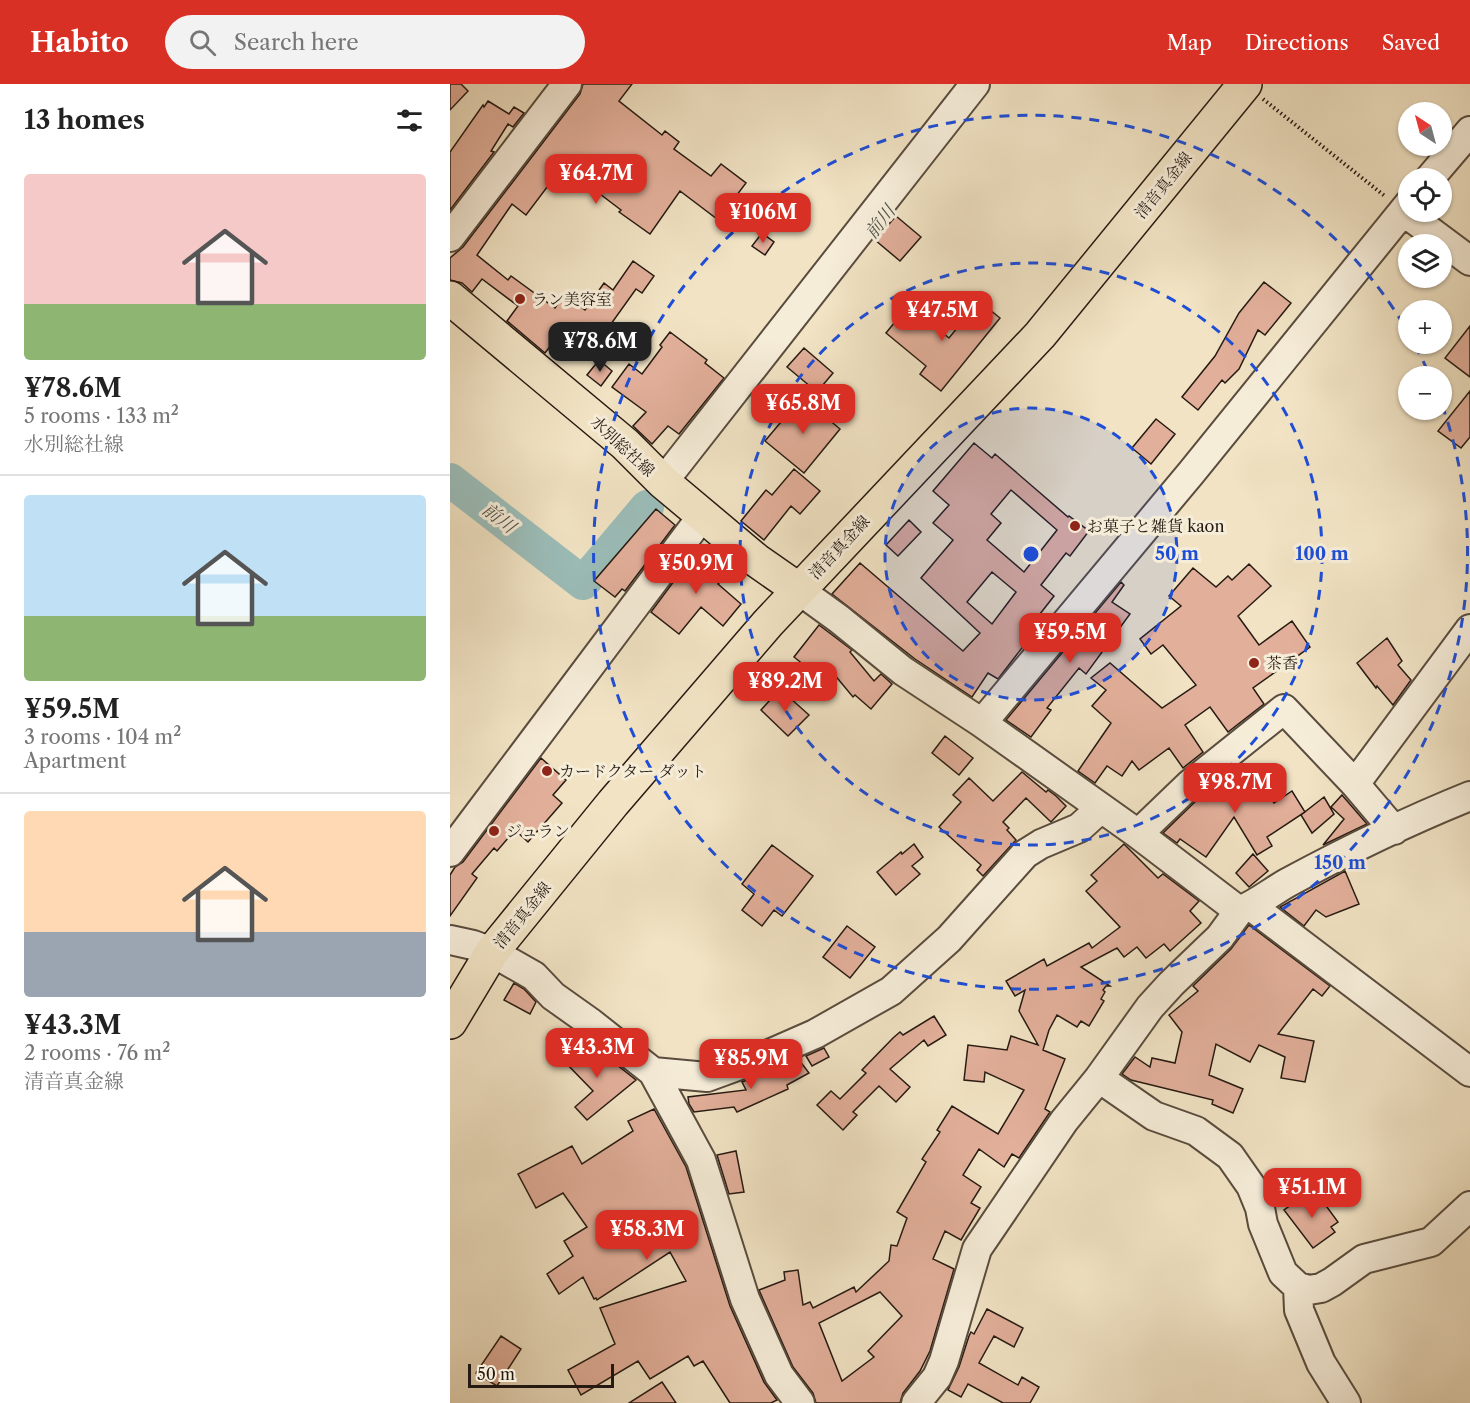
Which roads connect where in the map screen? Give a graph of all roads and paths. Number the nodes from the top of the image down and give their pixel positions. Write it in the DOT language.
graph roads {
  1 [pos="567,84"];
  2 [pos="975,84"];
  3 [pos="1244,84"];
  4 [pos="1470,131"];
  5 [pos="1439,168"];
  6 [pos="1398,202"];
  7 [pos="1398,218"];
  8 [pos="1423,222"];
  9 [pos="450,237"];
  10 [pos="1470,261"];
  11 [pos="450,298"];
  12 [pos="663,482"];
  13 [pos="703,515"];
  14 [pos="799,590"];
  15 [pos="1470,629"];
  16 [pos="982,723"];
  17 [pos="1355,784"];
  18 [pos="1470,796"];
  19 [pos="1100,809"];
  20 [pos="1394,830"];
  21 [pos="1138,834"];
  22 [pos="450,852"];
  23 [pos="1245,908"];
  24 [pos="450,940"];
  25 [pos="492,952"];
  26 [pos="450,1022"];
  27 [pos="653,1072"];
  28 [pos="1470,1072"];
  29 [pos="1100,1078"];
  30 [pos="1470,1206"];
  31 [pos="1298,1287"];
  32 [pos="800,1403"];
  33 [pos="916,1403"];
  34 [pos="1346,1403"];
  1 -- 9 [label="street"];
  2 -- 12 [label="street"];
  3 -- 6 [label="path"];
  3 -- 14 [label="main road, 清音真金線"];
  4 -- 5 [label="street"];
  7 -- 16 [label="street"];
  8 -- 10 [label="street"];
  11 -- 12 [label="main road, 水別総社線"];
  12 -- 13 [label="main road, 水別総社線"];
  13 -- 14 [label="main road, 水別総社線"];
  13 -- 22 [label="street"];
  14 -- 16 [label="street"];
  14 -- 25 [label="main road, 清音真金線"];
  15 -- 17 [label="street"];
  16 -- 19 [label="street"];
  17 -- 20 [label="street"];
  17 -- 21 [label="street"];
  18 -- 20 [label="street"];
  19 -- 21 [label="street"];
  19 -- 27 [label="street"];
  20 -- 23 [label="street"];
  21 -- 23 [label="street"];
  23 -- 28 [label="street"];
  23 -- 29 [label="street"];
  24 -- 25 [label="street"];
  25 -- 26 [label="main road, 清音真金線"];
  25 -- 27 [label="street"];
  27 -- 32 [label="street"];
  29 -- 31 [label="street"];
  29 -- 33 [label="street"];
  30 -- 31 [label="street"];
  31 -- 34 [label="street"];
}
